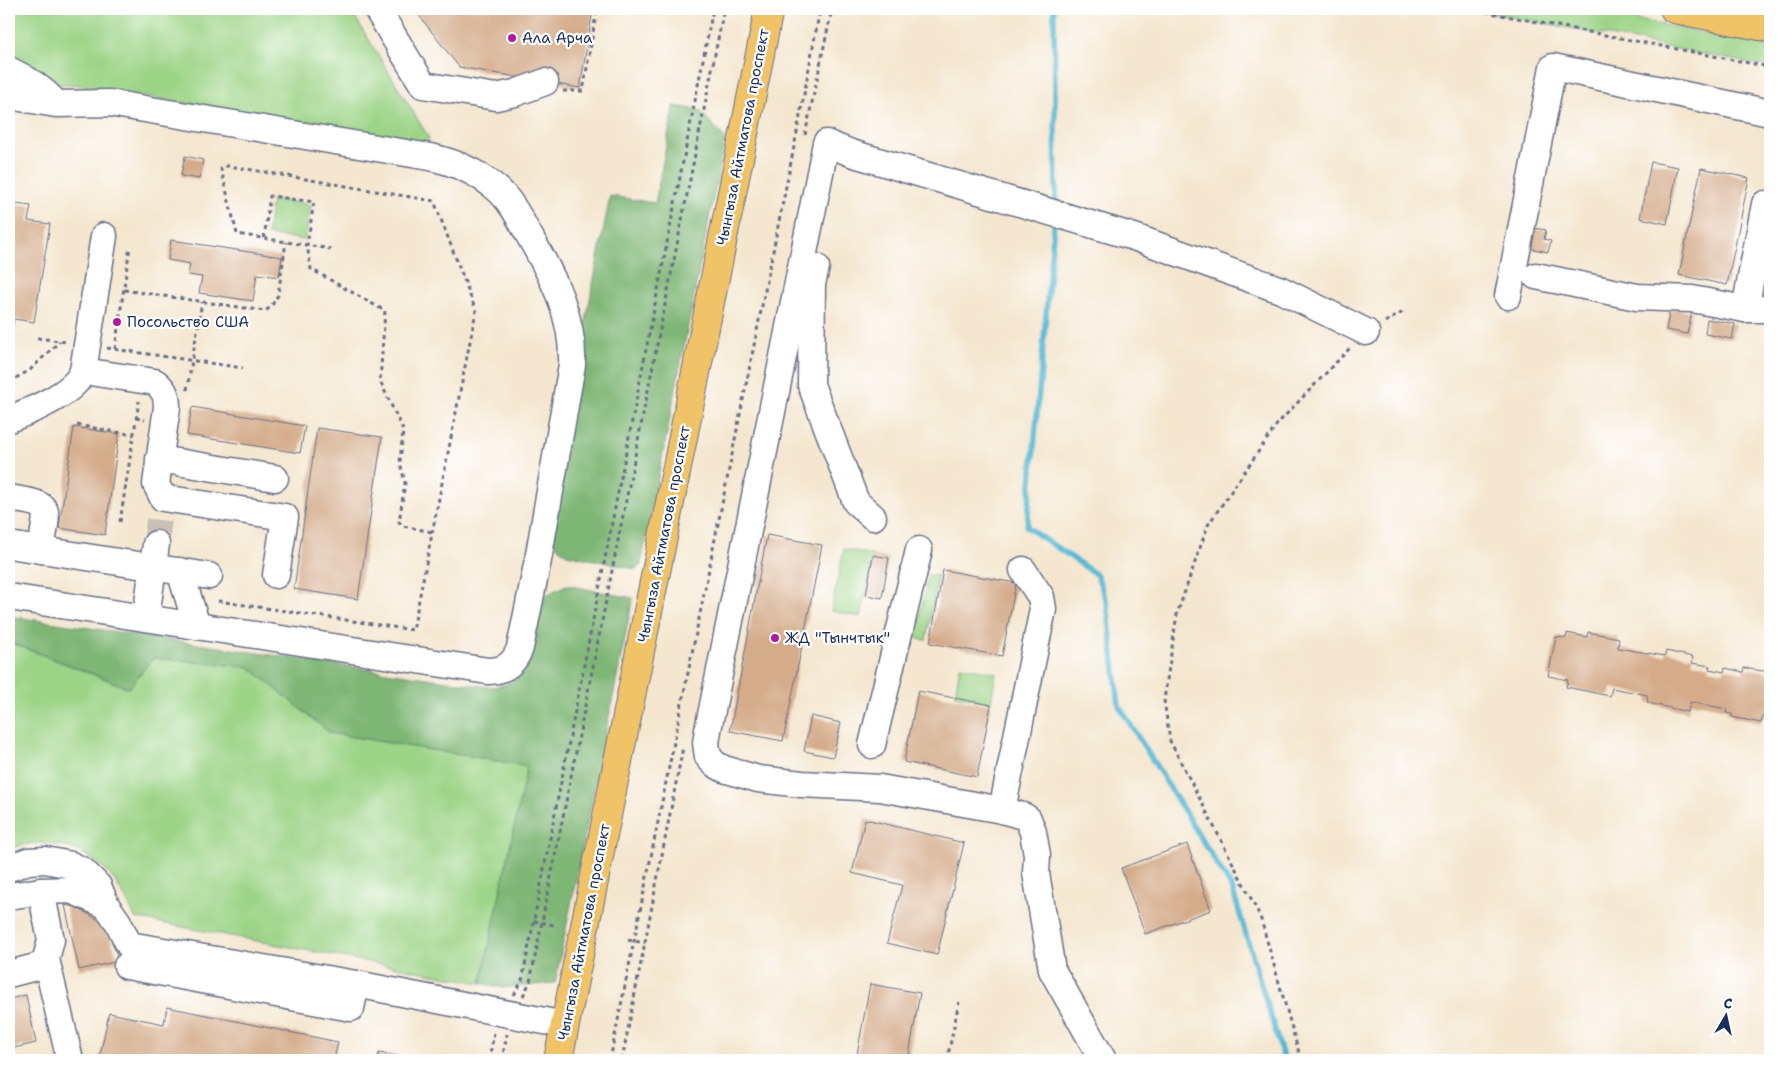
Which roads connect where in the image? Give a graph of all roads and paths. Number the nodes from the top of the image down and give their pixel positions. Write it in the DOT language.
graph roads {
  1 [pos="376,9"];
  2 [pos="597,9"];
  3 [pos="713,9"];
  4 [pos="724,9"];
  5 [pos="769,9"];
  6 [pos="820,9"];
  7 [pos="1470,9"];
  8 [pos="1674,9"];
  9 [pos="1770,28"];
  10 [pos="1770,67"];
  11 [pos="9,70"];
  12 [pos="549,87"];
  13 [pos="9,96"];
  14 [pos="56,104"];
  15 [pos="1770,114"];
  16 [pos="833,146"];
  17 [pos="1765,204"];
  18 [pos="104,236"];
  19 [pos="264,238"];
  20 [pos="286,242"];
  21 [pos="307,245"];
  22 [pos="130,246"];
  23 [pos="331,249"];
  24 [pos="1536,276"];
  25 [pos="124,290"];
  26 [pos="1508,296"];
  27 [pos="202,302"];
  28 [pos="1745,308"];
  29 [pos="1770,310"];
  30 [pos="1403,312"];
  31 [pos="1366,332"];
  32 [pos="37,338"];
  33 [pos="60,341"];
  34 [pos="87,345"];
  35 [pos="115,349"];
  36 [pos="192,361"];
  37 [pos="243,368"];
  38 [pos="83,371"];
  39 [pos="142,380"];
  40 [pos="9,382"];
  41 [pos="186,398"];
  42 [pos="9,419"];
  43 [pos="78,425"];
  44 [pos="134,434"];
  45 [pos="159,459"];
  46 [pos="275,478"];
  47 [pos="9,498"];
  48 [pos="873,518"];
  49 [pos="120,522"];
  50 [pos="158,532"];
  51 [pos="432,532"];
  52 [pos="9,544"];
  53 [pos="41,550"];
  54 [pos="919,550"];
  55 [pos="1022,570"];
  56 [pos="180,571"];
  57 [pos="276,575"];
  58 [pos="209,576"];
  59 [pos="9,597"];
  60 [pos="218,601"];
  61 [pos="146,618"];
  62 [pos="198,626"];
  63 [pos="872,745"];
  64 [pos="1002,810"];
  65 [pos="56,861"];
  66 [pos="14,865"];
  67 [pos="33,892"];
  68 [pos="106,905"];
  69 [pos="534,921"];
  70 [pos="542,923"];
  71 [pos="554,925"];
  72 [pos="628,940"];
  73 [pos="634,941"];
  74 [pos="645,943"];
  75 [pos="47,964"];
  76 [pos="127,966"];
  77 [pos="9,974"];
  78 [pos="356,984"];
  79 [pos="959,1002"];
  80 [pos="508,1013"];
  81 [pos="565,1025"];
  82 [pos="70,1060"];
  83 [pos="489,1060"];
  84 [pos="502,1060"];
  85 [pos="558,1060"];
  86 [pos="610,1060"];
  87 [pos="947,1060"];
  88 [pos="1103,1060"];
  89 [pos="1301,1060"];
  1 -- 12 [label="street"];
  2 -- 12 [label="path"];
  3 -- 69 [label="path"];
  4 -- 70 [label="path"];
  5 -- 81 [label="main road, Чынгыза Айтматова проспект"];
  6 -- 73 [label="path"];
  7 -- 10 [label="path"];
  8 -- 9 [label="main road"];
  11 -- 14 [label="street"];
  13 -- 14 [label="street"];
  14 -- 62 [label="street"];
  15 -- 26 [label="street"];
  16 -- 31 [label="street"];
  16 -- 48 [label="street"];
  16 -- 64 [label="street"];
  17 -- 28 [label="street"];
  18 -- 34 [label="street"];
  19 -- 20 [label="path"];
  19 -- 21 [label="path"];
  19 -- 51 [label="path"];
  20 -- 21 [label="path"];
  20 -- 27 [label="path"];
  21 -- 23 [label="path"];
  21 -- 51 [label="path"];
  22 -- 25 [label="path"];
  24 -- 28 [label="street"];
  25 -- 27 [label="path"];
  25 -- 35 [label="path"];
  27 -- 36 [label="path"];
  28 -- 29 [label="street"];
  30 -- 31 [label="path"];
  31 -- 89 [label="path"];
  32 -- 33 [label="path"];
  33 -- 34 [label="path"];
  33 -- 40 [label="path"];
  34 -- 35 [label="path"];
  34 -- 38 [label="street"];
  35 -- 36 [label="path"];
  36 -- 37 [label="path"];
  36 -- 41 [label="path"];
  38 -- 39 [label="street"];
  38 -- 42 [label="street"];
  39 -- 44 [label="path"];
  39 -- 45 [label="street"];
  43 -- 44 [label="path"];
  44 -- 49 [label="path"];
  45 -- 46 [label="street"];
  45 -- 50 [label="street"];
  47 -- 53 [label="street"];
  50 -- 53 [label="street"];
  50 -- 56 [label="street"];
  50 -- 57 [label="street"];
  50 -- 61 [label="street"];
  51 -- 60 [label="path"];
  52 -- 53 [label="street"];
  54 -- 63 [label="street"];
  55 -- 64 [label="street"];
  56 -- 58 [label="street"];
  56 -- 62 [label="street"];
  59 -- 61 [label="street"];
  61 -- 62 [label="street"];
  64 -- 88 [label="street"];
  65 -- 66 [label="street"];
  65 -- 67 [label="street"];
  65 -- 68 [label="street"];
  66 -- 67 [label="street"];
  67 -- 68 [label="street"];
  67 -- 75 [label="street"];
  68 -- 78 [label="street"];
  69 -- 70 [label="path"];
  69 -- 80 [label="path"];
  70 -- 71 [label="path"];
  70 -- 80 [label="path"];
  72 -- 73 [label="path"];
  73 -- 74 [label="path"];
  73 -- 86 [label="path"];
  75 -- 77 [label="street"];
  75 -- 82 [label="street"];
  76 -- 78 [label="street"];
  78 -- 80 [label="street"];
  79 -- 87 [label="path"];
  80 -- 81 [label="street"];
  80 -- 83 [label="path"];
  80 -- 84 [label="path"];
  81 -- 85 [label="main road, Чынгыза Айтматова проспект"];
}
